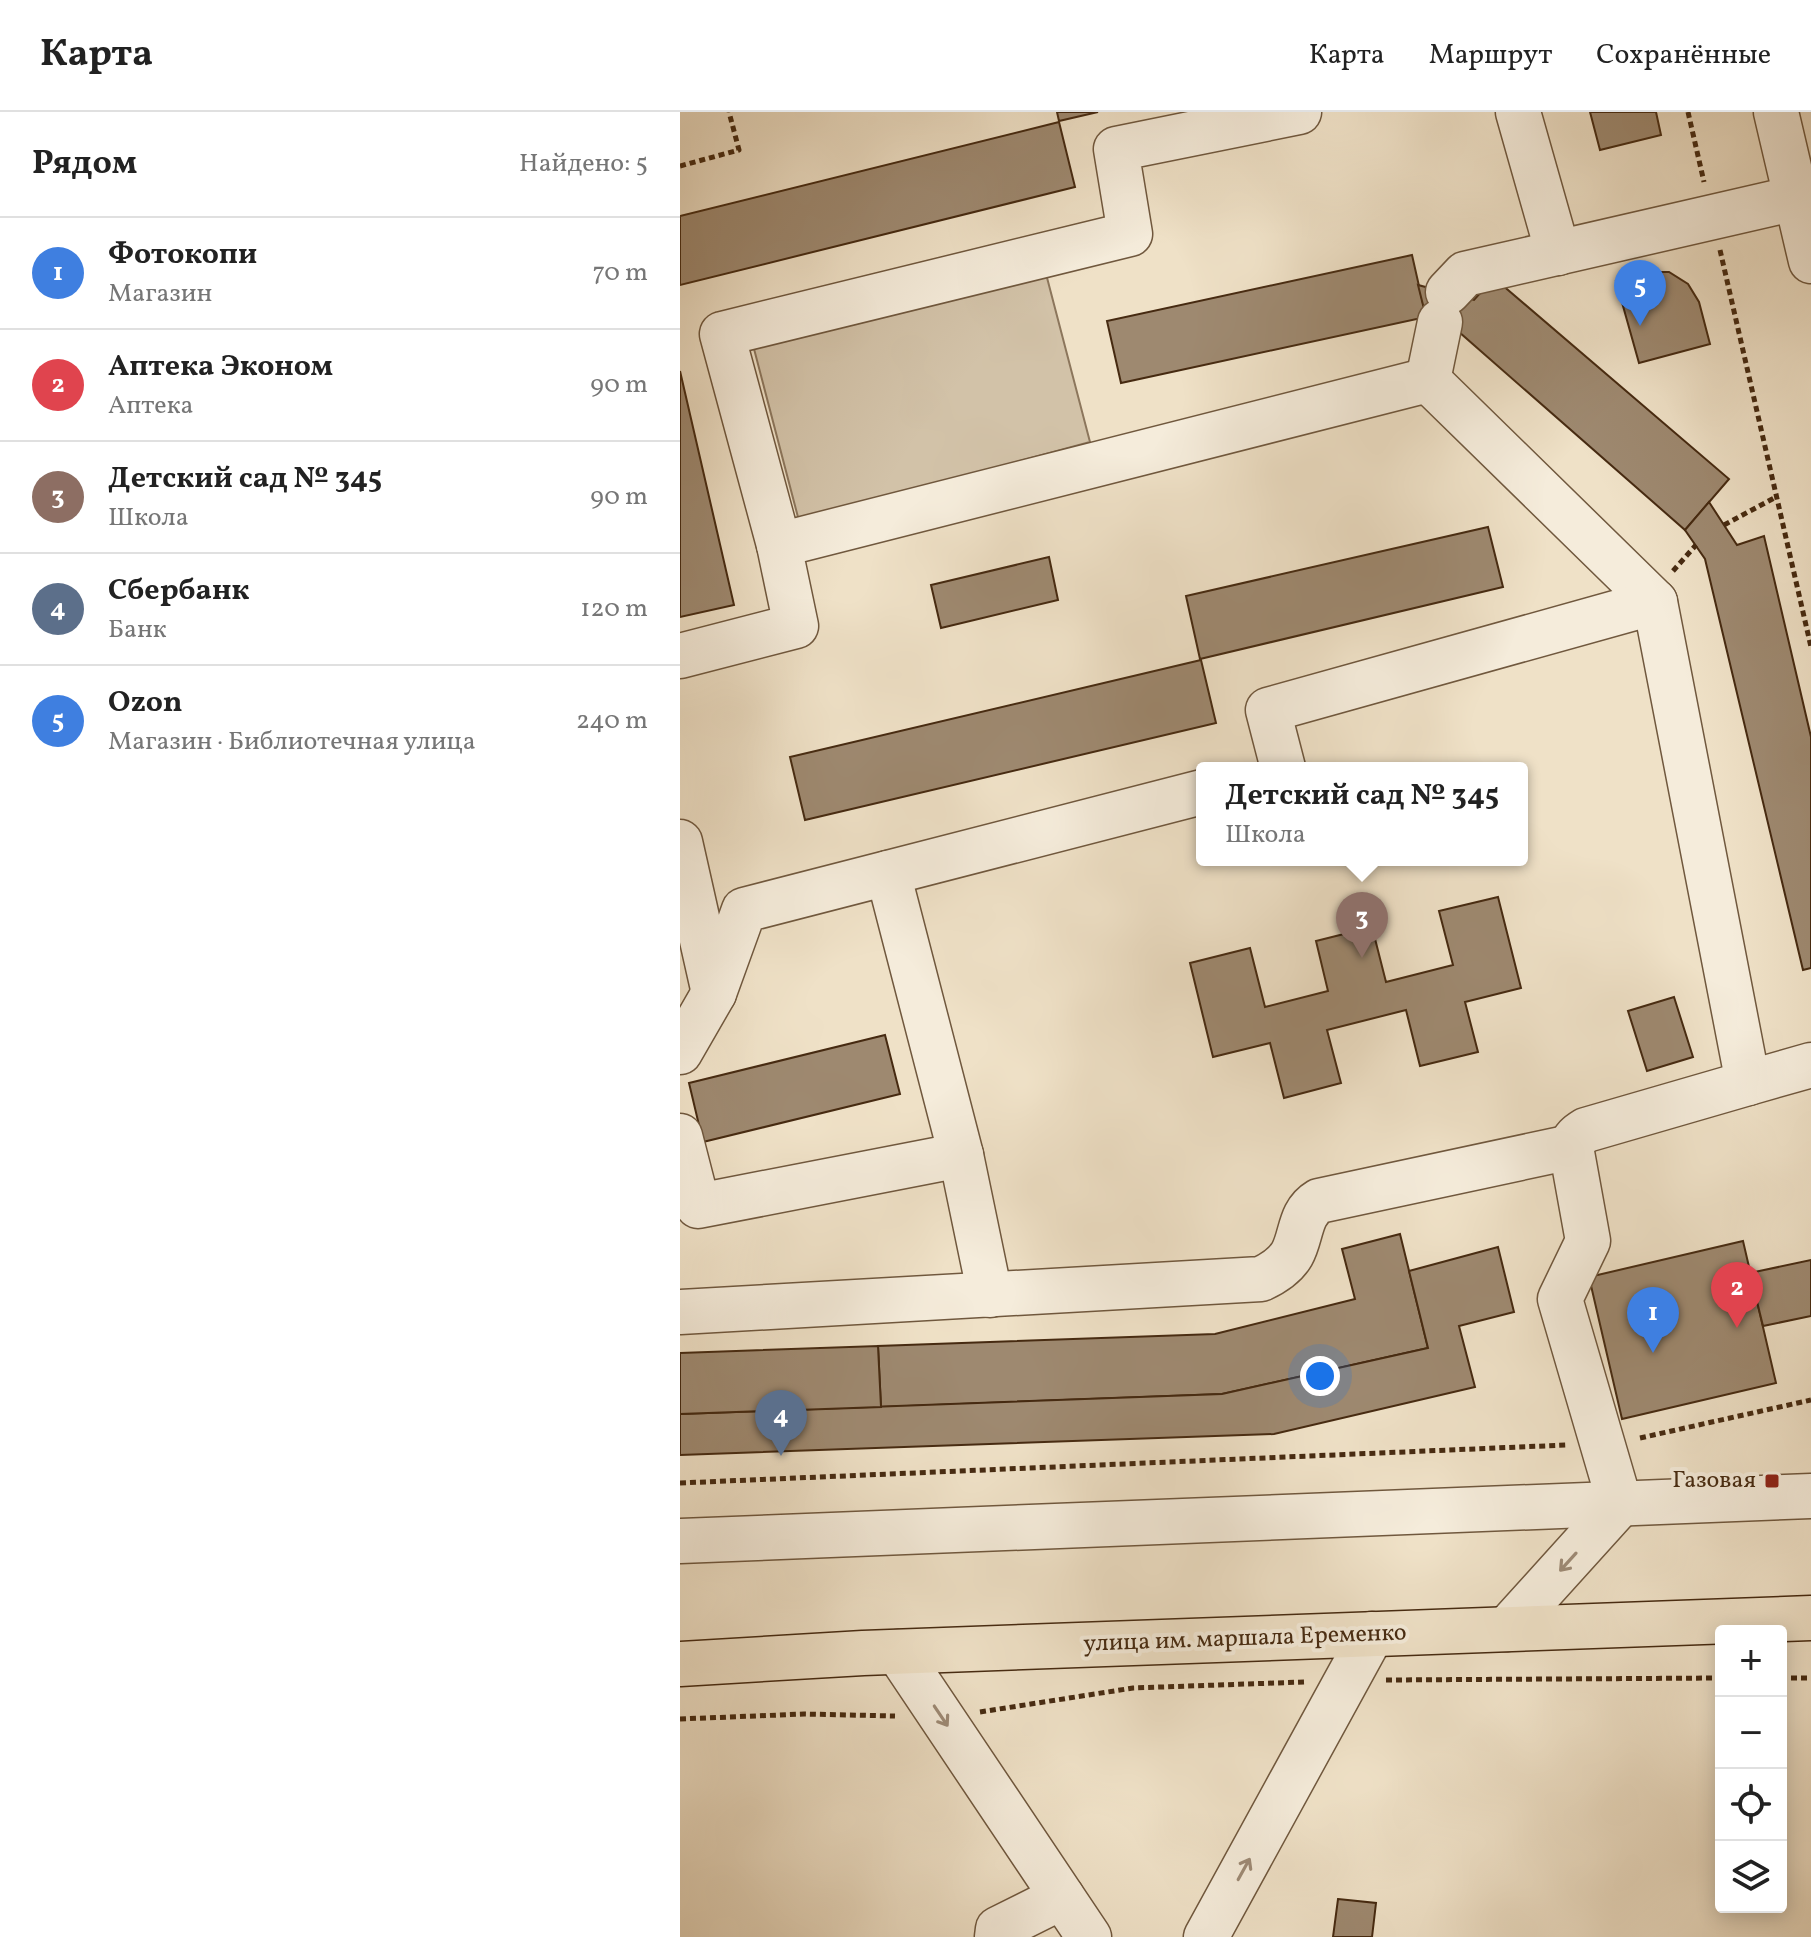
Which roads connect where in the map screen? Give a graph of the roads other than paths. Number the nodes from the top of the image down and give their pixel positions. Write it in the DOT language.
graph roads {
  1 [pos="1299,112"];
  2 [pos="1518,112"];
  3 [pos="1776,112"];
  4 [pos="1796,198"];
  5 [pos="1558,253"];
  6 [pos="1811,261"];
  7 [pos="1428,380"];
  8 [pos="779,545"];
  9 [pos="1655,602"];
  10 [pos="680,656"];
  11 [pos="1281,762"];
  12 [pos="1196,794"];
  13 [pos="680,842"];
  14 [pos="888,873"];
  15 [pos="714,993"];
  16 [pos="680,1052"];
  17 [pos="1811,1065"];
  18 [pos="1748,1083"];
  19 [pos="680,1136"];
  20 [pos="1571,1147"];
  21 [pos="961,1155"];
  22 [pos="990,1295"];
  23 [pos="680,1312"];
  24 [pos="1811,1496"];
  25 [pos="1620,1504"];
  26 [pos="680,1541"];
  27 [pos="1811,1618"];
  28 [pos="1507,1629"];
  29 [pos="1372,1634"];
  30 [pos="898,1652"];
  31 [pos="680,1664"];
  32 [pos="1062,1897"];
  33 [pos="997,1937"];
  34 [pos="1089,1937"];
  35 [pos="1206,1937"];
  1 -- 8 [label="street"];
  2 -- 5 [label="street"];
  3 -- 4 [label="street"];
  4 -- 5 [label="street"];
  4 -- 6 [label="street"];
  5 -- 7 [label="street"];
  7 -- 8 [label="street"];
  7 -- 9 [label="street"];
  8 -- 10 [label="street"];
  9 -- 11 [label="street"];
  9 -- 18 [label="street"];
  12 -- 14 [label="street"];
  13 -- 15 [label="street"];
  14 -- 15 [label="street"];
  14 -- 21 [label="street"];
  15 -- 16 [label="street"];
  17 -- 18 [label="street"];
  18 -- 20 [label="street"];
  19 -- 21 [label="street"];
  20 -- 22 [label="street"];
  20 -- 25 [label="street"];
  21 -- 22 [label="street"];
  22 -- 23 [label="street"];
  24 -- 25 [label="street"];
  25 -- 26 [label="street"];
  25 -- 28 [label="street, one-way"];
  27 -- 28 [label="highway, улица им. маршала Еременко"];
  28 -- 29 [label="highway, улица им. маршала Еременко"];
  29 -- 30 [label="highway, улица им. маршала Еременко"];
  35 -- 29 [label="street, one-way"];
  30 -- 31 [label="highway, улица им. маршала Еременко"];
  30 -- 32 [label="street, one-way"];
  32 -- 33 [label="street"];
  32 -- 34 [label="street"];
}
